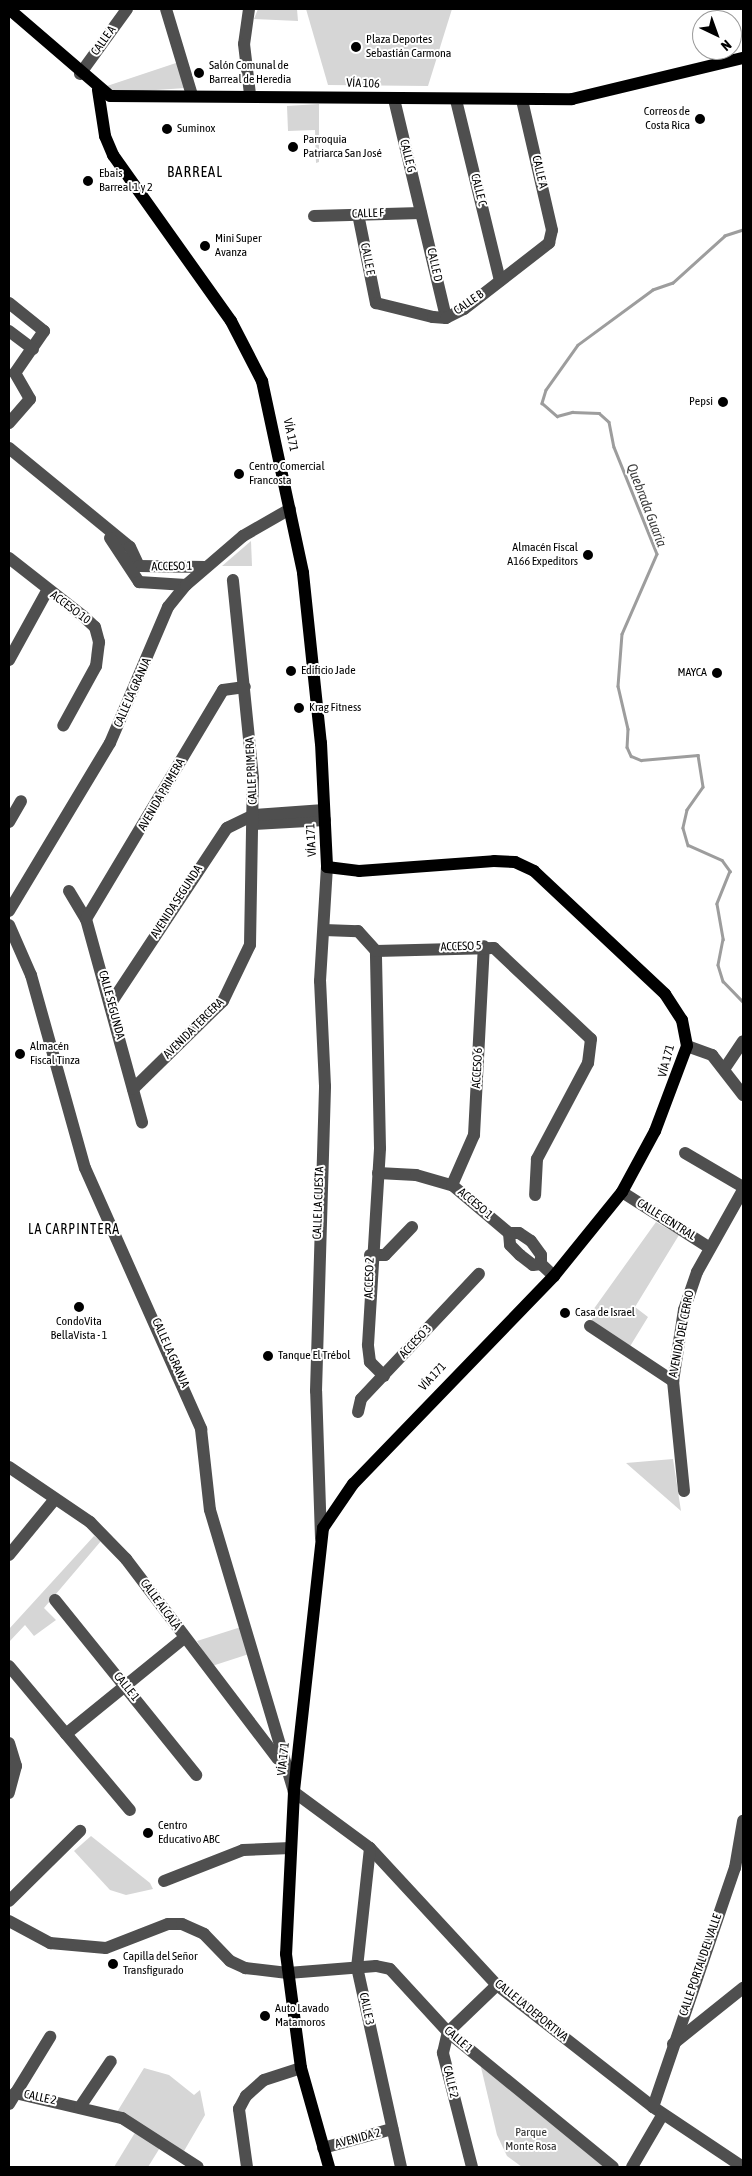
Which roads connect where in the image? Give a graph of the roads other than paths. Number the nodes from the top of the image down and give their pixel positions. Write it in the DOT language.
graph roads {
  1 [pos="9,9"];
  2 [pos="127,9"];
  3 [pos="166,9"];
  4 [pos="249,9"];
  5 [pos="743,58"];
  6 [pos="80,74"];
  7 [pos="98,90"];
  8 [pos="250,94"];
  9 [pos="192,95"];
  10 [pos="394,99"];
  11 [pos="456,100"];
  12 [pos="522,100"];
  13 [pos="421,213"];
  14 [pos="358,214"];
  15 [pos="314,216"];
  16 [pos="549,243"];
  17 [pos="500,280"];
  18 [pos="9,303"];
  19 [pos="376,304"];
  20 [pos="446,318"];
  21 [pos="9,331"];
  22 [pos="33,349"];
  23 [pos="9,423"];
  24 [pos="9,448"];
  25 [pos="290,509"];
  26 [pos="98,525"];
  27 [pos="9,558"];
  28 [pos="205,567"];
  29 [pos="233,580"];
  30 [pos="186,585"];
  31 [pos="47,591"];
  32 [pos="9,660"];
  33 [pos="245,687"];
  34 [pos="62,726"];
  35 [pos="21,802"];
  36 [pos="325,815"];
  37 [pos="254,820"];
  38 [pos="9,822"];
  39 [pos="327,867"];
  40 [pos="69,891"];
  41 [pos="9,911"];
  42 [pos="86,919"];
  43 [pos="9,925"];
  44 [pos="324,930"];
  45 [pos="484,946"];
  46 [pos="376,951"];
  47 [pos="244,962"];
  48 [pos="111,1003"];
  49 [pos="743,1041"];
  50 [pos="687,1046"];
  51 [pos="725,1068"];
  52 [pos="133,1089"];
  53 [pos="743,1095"];
  54 [pos="142,1122"];
  55 [pos="685,1153"];
  56 [pos="378,1174"];
  57 [pos="452,1185"];
  58 [pos="743,1188"];
  59 [pos="622,1192"];
  60 [pos="535,1195"];
  61 [pos="412,1227"];
  62 [pos="710,1248"];
  63 [pos="370,1255"];
  64 [pos="478,1274"];
  65 [pos="554,1276"];
  66 [pos="590,1326"];
  67 [pos="384,1376"];
  68 [pos="673,1382"];
  69 [pos="358,1412"];
  70 [pos="9,1467"];
  71 [pos="684,1491"];
  72 [pos="55,1499"];
  73 [pos="321,1538"];
  74 [pos="9,1555"];
  75 [pos="55,1600"];
  76 [pos="184,1638"];
  77 [pos="9,1666"];
  78 [pos="125,1686"];
  79 [pos="273,1721"];
  80 [pos="254,1728"];
  81 [pos="66,1734"];
  82 [pos="9,1743"];
  83 [pos="284,1770"];
  84 [pos="196,1774"];
  85 [pos="294,1792"];
  86 [pos="9,1793"];
  87 [pos="130,1810"];
  88 [pos="743,1821"];
  89 [pos="80,1831"];
  90 [pos="291,1848"];
  91 [pos="370,1848"];
  92 [pos="164,1881"];
  93 [pos="9,1901"];
  94 [pos="9,1921"];
  95 [pos="357,1966"];
  96 [pos="288,1973"];
  97 [pos="497,1985"];
  98 [pos="743,1988"];
  99 [pos="448,2032"];
  100 [pos="50,2037"];
  101 [pos="674,2044"];
  102 [pos="111,2061"];
  103 [pos="301,2068"];
  104 [pos="12,2098"];
  105 [pos="80,2107"];
  106 [pos="658,2111"];
  107 [pos="392,2129"];
  108 [pos="323,2148"];
  109 [pos="198,2167"];
  110 [pos="247,2167"];
  111 [pos="328,2167"];
  112 [pos="401,2167"];
  113 [pos="472,2167"];
  114 [pos="613,2167"];
  115 [pos="632,2167"];
  116 [pos="743,2167"];
  1 -- 6 [label="main road, VÍA 106"];
  2 -- 6 [label="street, CALLE A"];
  3 -- 9 [label="street"];
  4 -- 8 [label="street"];
  5 -- 12 [label="main road, VÍA 106"];
  6 -- 7 [label="main road, VÍA 106"];
  7 -- 9 [label="main road, VÍA 106"];
  7 -- 25 [label="main road, VÍA 171"];
  8 -- 9 [label="main road, VÍA 106"];
  8 -- 10 [label="main road, VÍA 106"];
  10 -- 11 [label="main road, VÍA 106"];
  10 -- 13 [label="street, CALLE G"];
  11 -- 12 [label="main road, VÍA 106"];
  11 -- 17 [label="street, CALLE C"];
  12 -- 16 [label="street, CALLE A"];
  13 -- 14 [label="street, CALLE F"];
  13 -- 20 [label="street, CALLE D"];
  14 -- 15 [label="street, CALLE F"];
  14 -- 19 [label="street, CALLE E"];
  16 -- 17 [label="street, CALLE B"];
  17 -- 20 [label="street, CALLE B"];
  18 -- 22 [label="street"];
  19 -- 20 [label="street, CALLE B"];
  21 -- 22 [label="street"];
  22 -- 23 [label="street"];
  24 -- 26 [label="street, ACCESO 1"];
  25 -- 28 [label="street, CALLE LA GRANJA"];
  25 -- 36 [label="main road, VÍA 171"];
  26 -- 28 [label="street, ACCESO 1"];
  26 -- 30 [label="street, ACCESO 1"];
  27 -- 31 [label="street, ACCESO 10"];
  28 -- 30 [label="street, CALLE LA GRANJA"];
  29 -- 33 [label="street, CALLE PRIMERA"];
  30 -- 41 [label="street, CALLE LA GRANJA"];
  31 -- 32 [label="street"];
  31 -- 34 [label="street, ACCESO 10"];
  33 -- 37 [label="street, CALLE PRIMERA"];
  33 -- 42 [label="street, AVENIDA PRIMERA"];
  35 -- 38 [label="street"];
  36 -- 37 [label="street, AVENIDA SEGUNDA"];
  36 -- 39 [label="main road, VÍA 171"];
  37 -- 47 [label="street, CALLE PRIMERA"];
  37 -- 48 [label="street, AVENIDA SEGUNDA"];
  39 -- 44 [label="street, CALLE LA CUESTA"];
  39 -- 50 [label="main road, VÍA 171"];
  40 -- 42 [label="street, CALLE SEGUNDA"];
  42 -- 48 [label="street, CALLE SEGUNDA"];
  43 -- 79 [label="street, CALLE LA GRANJA"];
  44 -- 46 [label="street"];
  44 -- 73 [label="street, CALLE LA CUESTA"];
  45 -- 46 [label="street, ACCESO 5"];
  45 -- 57 [label="street, ACCESO 6"];
  45 -- 60 [label="street, ACCESO 5"];
  46 -- 56 [label="street"];
  47 -- 52 [label="street, AVENIDA TERCERA"];
  48 -- 52 [label="street, CALLE SEGUNDA"];
  49 -- 51 [label="street"];
  50 -- 51 [label="street"];
  50 -- 59 [label="main road, VÍA 171"];
  51 -- 53 [label="street"];
  52 -- 54 [label="street, CALLE SEGUNDA"];
  55 -- 58 [label="street"];
  56 -- 57 [label="street, ACCESO 1"];
  56 -- 63 [label="street, ACCESO 2"];
  57 -- 65 [label="street, ACCESO 1"];
  58 -- 62 [label="street, AVENIDA DEL CERRO"];
  59 -- 62 [label="street, CALLE CENTRAL"];
  59 -- 65 [label="main road, VÍA 171"];
  61 -- 63 [label="street"];
  62 -- 68 [label="street, AVENIDA DEL CERRO"];
  63 -- 67 [label="street, ACCESO 2"];
  64 -- 67 [label="street, ACCESO 3"];
  65 -- 73 [label="main road, VÍA 171"];
  66 -- 68 [label="street"];
  67 -- 69 [label="street, ACCESO 3"];
  68 -- 71 [label="street, AVENIDA DEL CERRO"];
  70 -- 72 [label="street, CALLE ALCALÁ"];
  72 -- 74 [label="street"];
  72 -- 76 [label="street, CALLE ALCALÁ"];
  73 -- 85 [label="main road, VÍA 171"];
  75 -- 78 [label="street, CALLE 1"];
  76 -- 78 [label="street"];
  76 -- 80 [label="street, CALLE ALCALÁ"];
  77 -- 81 [label="street"];
  78 -- 81 [label="street"];
  78 -- 84 [label="street, CALLE 1"];
  79 -- 80 [label="street"];
  79 -- 83 [label="street, CALLE LA GRANJA"];
  80 -- 83 [label="street, CALLE ALCALÁ"];
  81 -- 87 [label="street"];
  82 -- 86 [label="street"];
  83 -- 85 [label="street, CALLE LA GRANJA"];
  85 -- 90 [label="main road, VÍA 171"];
  85 -- 91 [label="street, CALLE LA DEPORTIVA"];
  88 -- 101 [label="street, CALLE PORTAL DEL VALLE"];
  89 -- 93 [label="street"];
  90 -- 92 [label="street"];
  90 -- 96 [label="main road, VÍA 171"];
  91 -- 95 [label="street, CALLE 3"];
  91 -- 97 [label="street, CALLE LA DEPORTIVA"];
  94 -- 96 [label="street, CALLE 1"];
  95 -- 96 [label="street, CALLE 1"];
  95 -- 99 [label="street, CALLE 1"];
  95 -- 107 [label="street, CALLE 3"];
  96 -- 103 [label="main road, VÍA 171"];
  97 -- 99 [label="street"];
  97 -- 106 [label="street, CALLE LA DEPORTIVA"];
  98 -- 101 [label="street"];
  99 -- 113 [label="street, CALLE 2"];
  99 -- 114 [label="street, CALLE 1"];
  100 -- 104 [label="street"];
  101 -- 106 [label="street, CALLE PORTAL DEL VALLE"];
  102 -- 105 [label="street"];
  103 -- 108 [label="main road, VÍA 171"];
  103 -- 110 [label="street"];
  104 -- 105 [label="street, CALLE 2"];
  105 -- 109 [label="street, CALLE 2"];
  106 -- 115 [label="street, CALLE PORTAL DEL VALLE"];
  106 -- 116 [label="street, CALLE LA DEPORTIVA"];
  107 -- 108 [label="street, AVENIDA 2"];
  107 -- 112 [label="street, CALLE 3"];
  108 -- 111 [label="main road, VÍA 171"];
}
